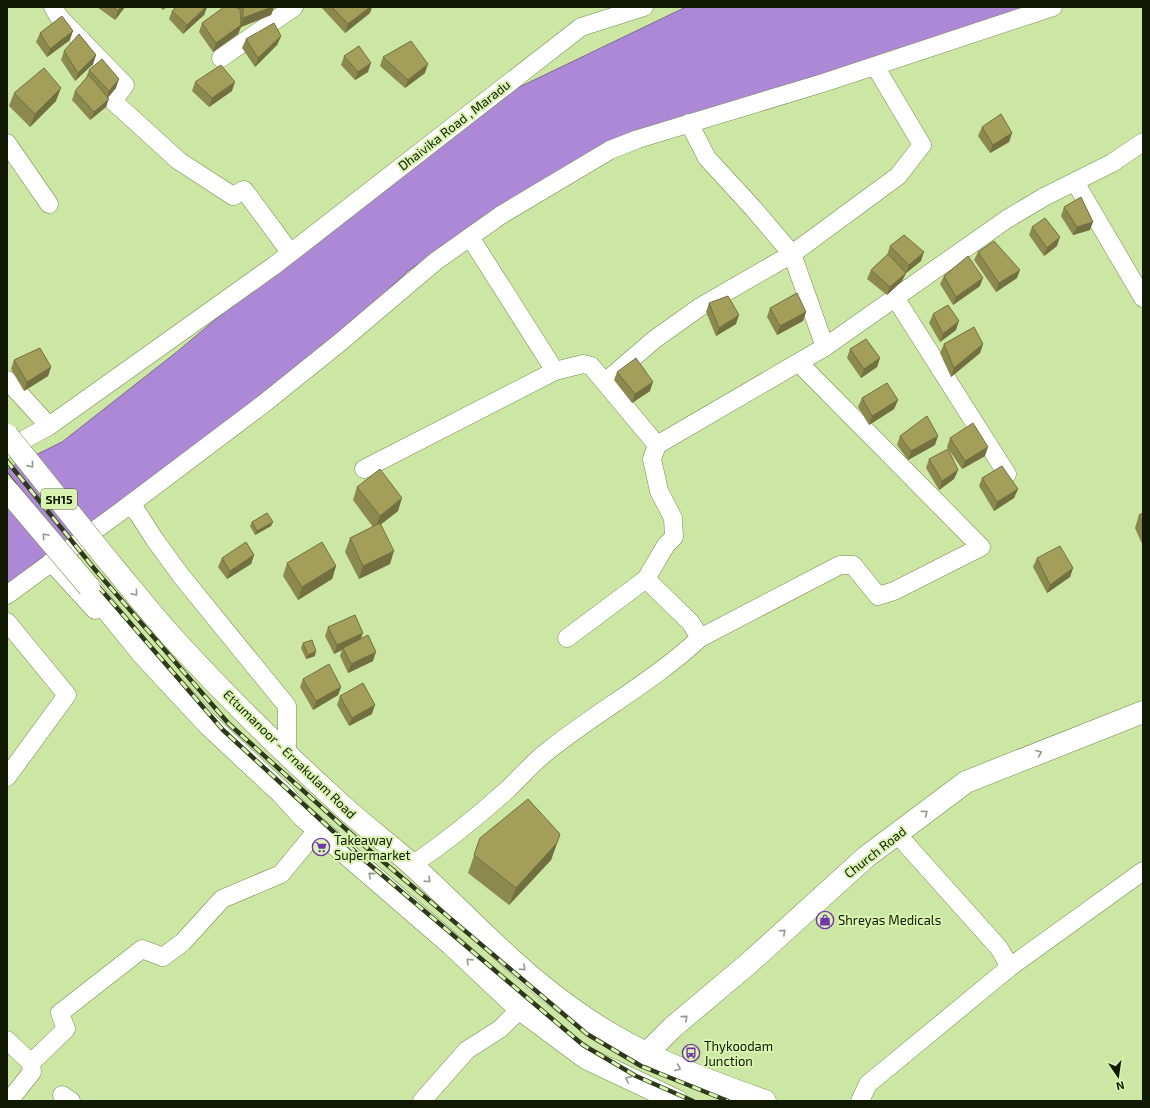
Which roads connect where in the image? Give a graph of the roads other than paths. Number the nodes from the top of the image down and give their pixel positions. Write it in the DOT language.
graph roads {
  1 [pos="294,7"];
  2 [pos="644,7"];
  3 [pos="1053,7"];
  4 [pos="56,12"];
  5 [pos="221,58"];
  6 [pos="875,66"];
  7 [pos="689,123"];
  8 [pos="1143,142"];
  9 [pos="7,143"];
  10 [pos="1075,182"];
  11 [pos="49,204"];
  12 [pos="470,237"];
  13 [pos="290,252"];
  14 [pos="792,254"];
  15 [pos="1143,298"];
  16 [pos="896,299"];
  17 [pos="825,347"];
  18 [pos="799,363"];
  19 [pos="555,371"];
  20 [pos="7,380"];
  21 [pos="605,382"];
  22 [pos="49,426"];
  23 [pos="7,435"];
  24 [pos="657,445"];
  25 [pos="7,449"];
  26 [pos="364,469"];
  27 [pos="1007,474"];
  28 [pos="7,490"];
  29 [pos="128,506"];
  30 [pos="51,562"];
  31 [pos="646,579"];
  32 [pos="7,595"];
  33 [pos="7,622"];
  34 [pos="568,638"];
  35 [pos="700,638"];
  36 [pos="1143,712"];
  37 [pos="287,753"];
  38 [pos="7,776"];
  39 [pos="281,792"];
  40 [pos="318,829"];
  41 [pos="897,834"];
  42 [pos="412,865"];
  43 [pos="1143,871"];
  44 [pos="452,903"];
  45 [pos="430,926"];
  46 [pos="1010,967"];
  47 [pos="520,1009"];
  48 [pos="7,1040"];
  49 [pos="646,1054"];
  50 [pos="30,1063"];
  51 [pos="9,1101"];
  52 [pos="422,1101"];
  53 [pos="677,1101"];
  54 [pos="765,1101"];
  55 [pos="860,1101"];
  1 -- 5 [label="street"];
  2 -- 13 [label="street, Dhaivika Road , Maradu"];
  3 -- 6 [label="street"];
  4 -- 13 [label="street"];
  6 -- 7 [label="street"];
  6 -- 14 [label="street"];
  7 -- 12 [label="street"];
  7 -- 14 [label="street"];
  8 -- 10 [label="street"];
  9 -- 11 [label="street"];
  10 -- 15 [label="street"];
  10 -- 16 [label="street"];
  12 -- 19 [label="street"];
  12 -- 29 [label="street"];
  13 -- 22 [label="street, Dhaivika Road , Maradu"];
  14 -- 17 [label="street"];
  14 -- 21 [label="street"];
  16 -- 17 [label="street"];
  16 -- 27 [label="street"];
  17 -- 18 [label="street"];
  18 -- 24 [label="street"];
  18 -- 35 [label="street"];
  19 -- 21 [label="street"];
  19 -- 26 [label="street"];
  20 -- 22 [label="street"];
  21 -- 24 [label="street"];
  22 -- 25 [label="street, Dhaivika Road , Maradu"];
  23 -- 37 [label="main road, Ettumanoor - Ernakulam Road / SH15, one-way, bridge"];
  24 -- 31 [label="street"];
  39 -- 28 [label="main road, one-way, bridge"];
  29 -- 30 [label="street"];
  29 -- 37 [label="street"];
  30 -- 32 [label="street"];
  30 -- 39 [label="street"];
  31 -- 34 [label="street"];
  31 -- 35 [label="street"];
  33 -- 38 [label="street"];
  35 -- 42 [label="street"];
  41 -- 36 [label="main road, Church Road, one-way"];
  37 -- 42 [label="main road, Ettumanoor - Ernakulam Road / SH15"];
  39 -- 40 [label="main road"];
  45 -- 40 [label="main road, one-way"];
  40 -- 50 [label="street"];
  41 -- 46 [label="street"];
  49 -- 41 [label="main road, Church Road, one-way"];
  42 -- 44 [label="main road, Ettumanoor - Ernakulam Road / SH15, one-way"];
  43 -- 46 [label="street"];
  44 -- 45 [label="main road"];
  44 -- 49 [label="main road, Ettumanoor - Ernakulam Road / SH15, one-way"];
  47 -- 45 [label="main road, one-way"];
  46 -- 55 [label="street"];
  47 -- 52 [label="street"];
  53 -- 47 [label="main road, one-way"];
  48 -- 50 [label="street"];
  49 -- 54 [label="main road, Ettumanoor - Ernakulam Road / SH15, one-way"];
  50 -- 51 [label="street"];
}
